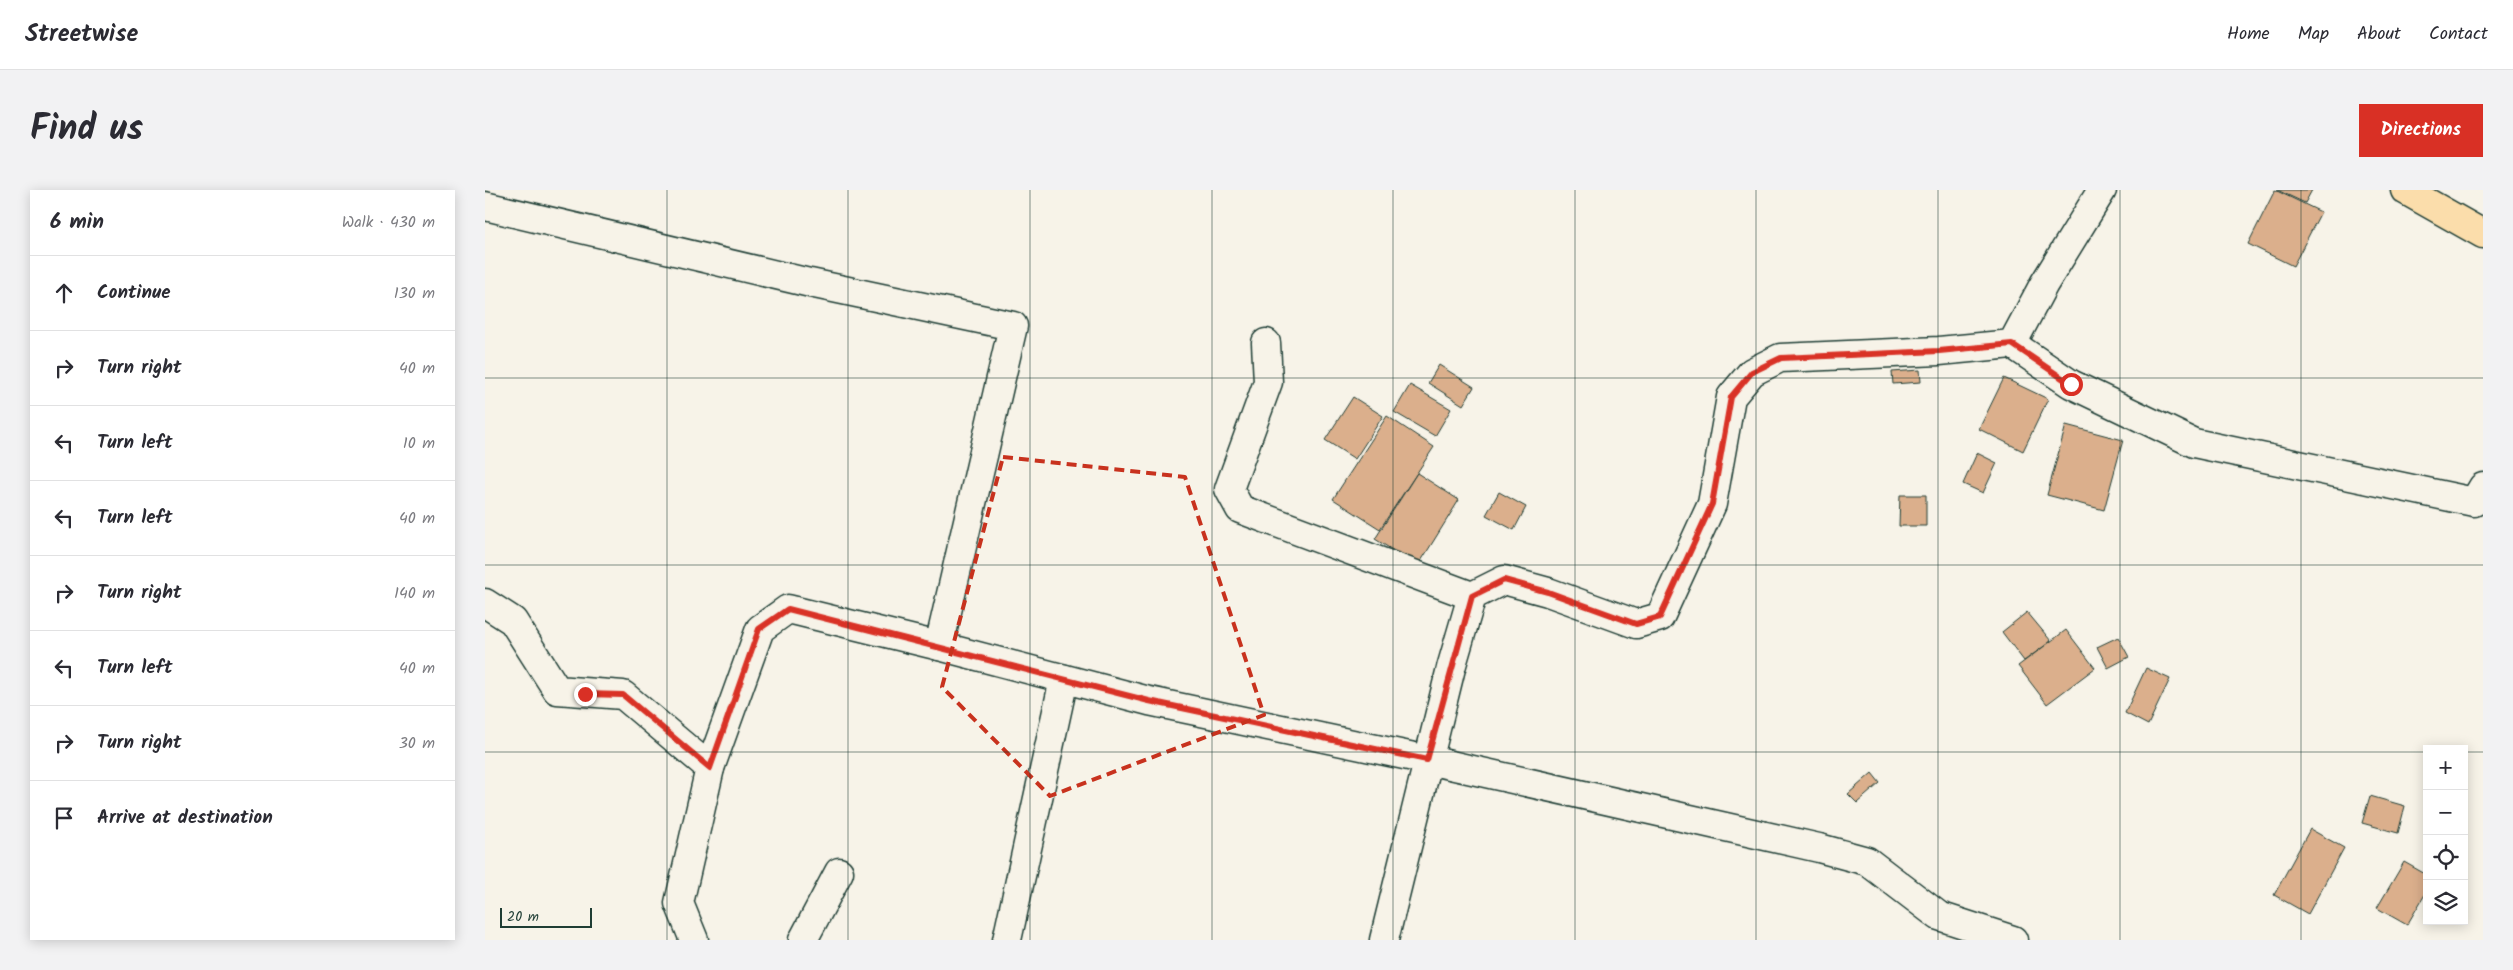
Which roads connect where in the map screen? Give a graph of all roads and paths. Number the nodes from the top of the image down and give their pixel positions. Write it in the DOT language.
graph roads {
  1 [pos="2102,190"];
  2 [pos="2405,190"];
  3 [pos="485,206"];
  4 [pos="2483,234"];
  5 [pos="1266,343"];
  6 [pos="2012,344"];
  7 [pos="2480,498"];
  8 [pos="1472,596"];
  9 [pos="485,603"];
  10 [pos="939,646"];
  11 [pos="1064,679"];
  12 [pos="1427,760"];
  13 [pos="710,768"];
  14 [pos="839,872"];
  15 [pos="694,940"];
  16 [pos="803,940"];
  17 [pos="1007,940"];
  18 [pos="1384,940"];
  19 [pos="2013,940"];
  1 -- 6 [label="street"];
  2 -- 4 [label="main road"];
  3 -- 10 [label="street"];
  5 -- 8 [label="street"];
  6 -- 7 [label="street"];
  6 -- 8 [label="street"];
  8 -- 12 [label="street"];
  9 -- 13 [label="street"];
  10 -- 11 [label="street"];
  10 -- 13 [label="street"];
  11 -- 12 [label="street"];
  11 -- 17 [label="street"];
  12 -- 18 [label="street"];
  12 -- 19 [label="street"];
  13 -- 15 [label="street"];
  14 -- 16 [label="street"];
}
